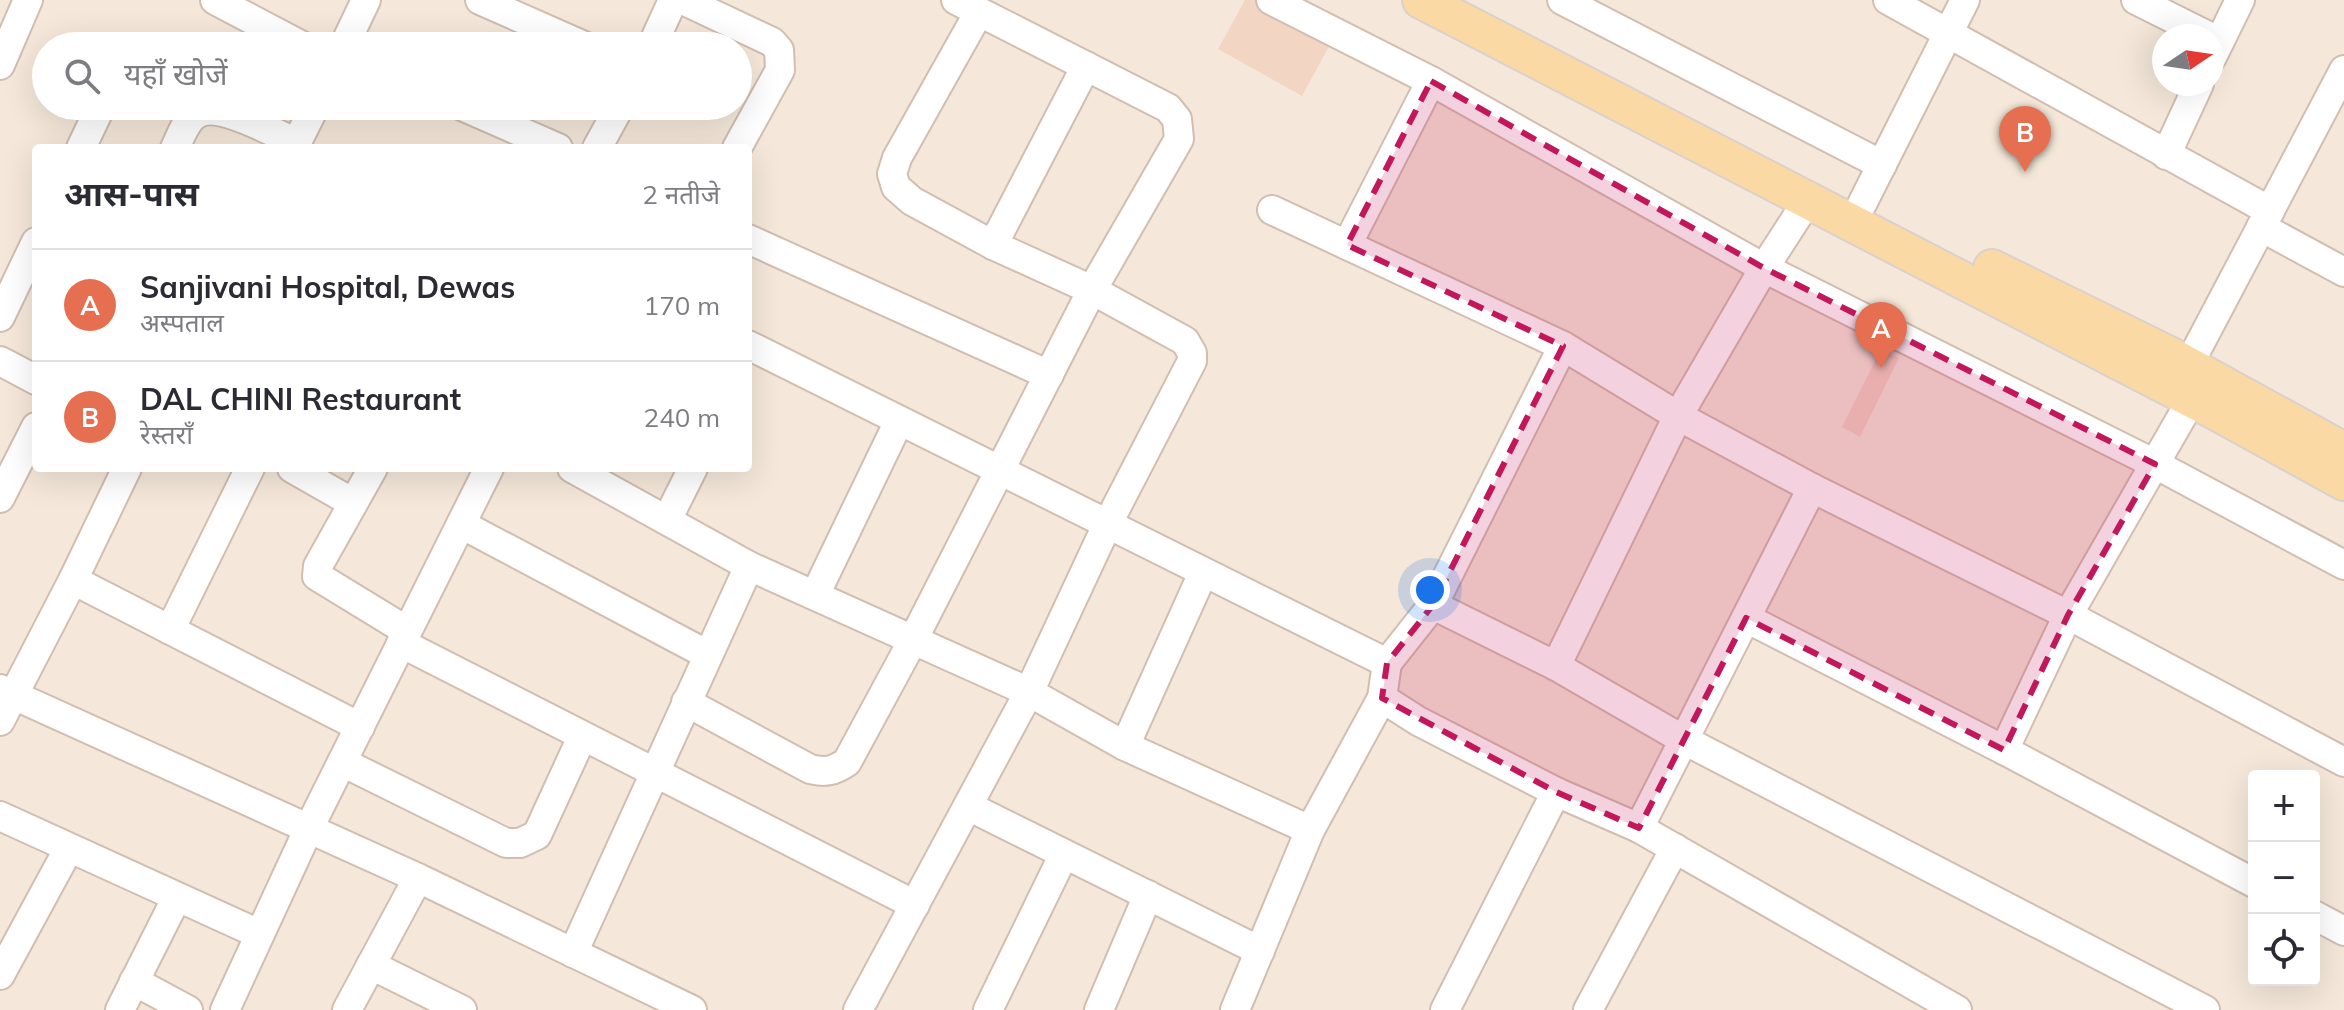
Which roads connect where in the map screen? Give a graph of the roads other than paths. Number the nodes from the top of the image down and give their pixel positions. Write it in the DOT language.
graph roads {
  1 [pos="28,0"];
  2 [pos="366,0"];
  3 [pos="480,0"];
  4 [pos="673,0"];
  5 [pos="683,0"];
  6 [pos="1271,0"];
  7 [pos="1421,0"];
  8 [pos="1467,0"];
  9 [pos="1562,0"];
  10 [pos="1888,0"];
  11 [pos="1965,0"];
  12 [pos="2136,0"];
  13 [pos="2240,0"];
  14 [pos="234,4"];
  15 [pos="512,6"];
  16 [pos="968,6"];
  17 [pos="2179,24"];
  18 [pos="2224,25"];
  19 [pos="279,32"];
  20 [pos="351,32"];
  21 [pos="559,32"];
  22 [pos="658,32"];
  23 [pos="751,32"];
  24 [pos="752,33"];
  25 [pos="1948,35"];
  26 [pos="0,65"];
  27 [pos="1086,66"];
  28 [pos="2344,70"];
  29 [pos="1431,81"];
  30 [pos="2193,96"];
  31 [pos="2334,112"];
  32 [pos="94,120"];
  33 [pos="183,120"];
  34 [pos="241,120"];
  35 [pos="308,120"];
  36 [pos="494,120"];
  37 [pos="612,120"];
  38 [pos="83,144"];
  39 [pos="176,144"];
  40 [pos="291,144"];
  41 [pos="296,144"];
  42 [pos="549,144"];
  43 [pos="599,144"];
  44 [pos="739,144"];
  45 [pos="2166,155"];
  46 [pos="1882,165"];
  47 [pos="1808,200"];
  48 [pos="1862,204"];
  49 [pos="1272,210"];
  50 [pos="2266,219"];
  51 [pos="752,241"];
  52 [pos="993,245"];
  53 [pos="1347,245"];
  54 [pos="24,260"];
  55 [pos="1764,268"];
  56 [pos="2344,272"];
  57 [pos="1092,290"];
  58 [pos="0,317"];
  59 [pos="1563,346"];
  60 [pos="752,350"];
  61 [pos="0,361"];
  62 [pos="1049,375"];
  63 [pos="32,378"];
  64 [pos="2190,382"];
  65 [pos="1678,416"];
  66 [pos="899,421"];
  67 [pos="32,435"];
  68 [pos="2344,451"];
  69 [pos="2155,464"];
  70 [pos="999,471"];
  71 [pos="125,472"];
  72 [pos="248,472"];
  73 [pos="299,472"];
  74 [pos="371,472"];
  75 [pos="487,472"];
  76 [pos="579,472"];
  77 [pos="691,472"];
  78 [pos="2344,482"];
  79 [pos="1812,488"];
  80 [pos="0,498"];
  81 [pos="353,503"];
  82 [pos="667,520"];
  83 [pos="461,524"];
  84 [pos="1107,525"];
  85 [pos="2344,565"];
  86 [pos="749,566"];
  87 [pos="1203,573"];
  88 [pos="73,580"];
  89 [pos="815,595"];
  90 [pos="1433,605"];
  91 [pos="2068,615"];
  92 [pos="1746,618"];
  93 [pos="170,630"];
  94 [pos="404,637"];
  95 [pos="913,640"];
  96 [pos="708,655"];
  97 [pos="1387,663"];
  98 [pos="1556,666"];
  99 [pos="7,692"];
  100 [pos="1029,692"];
  101 [pos="1382,698"];
  102 [pos="686,702"];
  103 [pos="0,721"];
  104 [pos="360,727"];
  105 [pos="582,737"];
  106 [pos="1684,740"];
  107 [pos="1125,746"];
  108 [pos="2004,750"];
  109 [pos="342,762"];
  110 [pos="2344,762"];
  111 [pos="653,774"];
  112 [pos="1556,792"];
  113 [pos="968,806"];
  114 [pos="0,816"];
  115 [pos="309,828"];
  116 [pos="1639,828"];
  117 [pos="1310,830"];
  118 [pos="69,848"];
  119 [pos="1675,848"];
  120 [pos="1064,854"];
  121 [pos="418,878"];
  122 [pos="2248,880"];
  123 [pos="1148,895"];
  124 [pos="177,897"];
  125 [pos="915,905"];
  126 [pos="2320,918"];
  127 [pos="2344,931"];
  128 [pos="259,934"];
  129 [pos="1260,951"];
  130 [pos="573,953"];
  131 [pos="371,965"];
  132 [pos="0,975"];
  133 [pos="134,981"];
  134 [pos="454,1009"];
  135 [pos="120,1010"];
  136 [pos="188,1010"];
  137 [pos="225,1010"];
  138 [pos="347,1010"];
  139 [pos="692,1010"];
  140 [pos="858,1010"];
  141 [pos="988,1010"];
  142 [pos="1099,1010"];
  143 [pos="1235,1010"];
  144 [pos="1445,1010"];
  145 [pos="1588,1010"];
  146 [pos="1957,1010"];
  147 [pos="2204,1010"];
  1 -- 26 [label="street"];
  2 -- 20 [label="street"];
  3 -- 15 [label="street"];
  4 -- 22 [label="street"];
  5 -- 23 [label="street"];
  6 -- 29 [label="street"];
  7 -- 47 [label="main road"];
  8 -- 48 [label="main road"];
  9 -- 46 [label="street"];
  10 -- 25 [label="street"];
  11 -- 25 [label="street"];
  12 -- 17 [label="street"];
  13 -- 18 [label="street"];
  14 -- 19 [label="street"];
  15 -- 21 [label="street"];
  16 -- 27 [label="street"];
  16 -- 52 [label="street"];
  24 -- 44 [label="street"];
  25 -- 45 [label="street"];
  25 -- 46 [label="street"];
  27 -- 52 [label="street"];
  27 -- 57 [label="street"];
  28 -- 31 [label="street"];
  29 -- 53 [label="street"];
  29 -- 55 [label="street"];
  30 -- 45 [label="street"];
  31 -- 50 [label="street"];
  32 -- 38 [label="street"];
  33 -- 39 [label="street"];
  34 -- 40 [label="street"];
  35 -- 41 [label="street"];
  36 -- 42 [label="street"];
  37 -- 43 [label="street"];
  45 -- 50 [label="street"];
  46 -- 48 [label="street"];
  47 -- 55 [label="street"];
  47 -- 64 [label="main road"];
  48 -- 64 [label="main road"];
  49 -- 53 [label="street"];
  50 -- 56 [label="street"];
  50 -- 64 [label="street"];
  51 -- 62 [label="street"];
  52 -- 57 [label="street"];
  53 -- 59 [label="street"];
  54 -- 58 [label="street"];
  55 -- 65 [label="street"];
  55 -- 69 [label="street"];
  57 -- 62 [label="street"];
  57 -- 84 [label="street"];
  59 -- 65 [label="street"];
  59 -- 90 [label="street"];
  60 -- 66 [label="street"];
  61 -- 63 [label="street"];
  62 -- 70 [label="street"];
  64 -- 68 [label="main road"];
  64 -- 69 [label="street"];
  64 -- 78 [label="main road"];
  65 -- 79 [label="street"];
  65 -- 98 [label="street"];
  66 -- 70 [label="street"];
  66 -- 89 [label="street"];
  67 -- 80 [label="street"];
  69 -- 85 [label="street"];
  69 -- 91 [label="street"];
  70 -- 84 [label="street"];
  70 -- 95 [label="street"];
  71 -- 88 [label="street"];
  72 -- 93 [label="street"];
  73 -- 81 [label="street"];
  74 -- 81 [label="street"];
  75 -- 83 [label="street"];
  76 -- 82 [label="street"];
  77 -- 82 [label="street"];
  79 -- 91 [label="street"];
  79 -- 92 [label="street"];
  81 -- 94 [label="street"];
  82 -- 86 [label="street"];
  83 -- 94 [label="street"];
  83 -- 96 [label="street"];
  84 -- 87 [label="street"];
  84 -- 100 [label="street"];
  86 -- 89 [label="street"];
  86 -- 96 [label="street"];
  87 -- 97 [label="street"];
  87 -- 107 [label="street"];
  88 -- 93 [label="street"];
  88 -- 99 [label="street"];
  89 -- 95 [label="street"];
  90 -- 97 [label="street"];
  90 -- 98 [label="street"];
  91 -- 108 [label="street"];
  91 -- 110 [label="street"];
  92 -- 106 [label="street"];
  92 -- 108 [label="street"];
  93 -- 104 [label="street"];
  94 -- 104 [label="street"];
  94 -- 105 [label="street"];
  95 -- 100 [label="street"];
  95 -- 102 [label="street"];
  96 -- 102 [label="street"];
  97 -- 101 [label="street"];
  98 -- 106 [label="street"];
  99 -- 103 [label="street"];
  99 -- 115 [label="street"];
  100 -- 107 [label="street"];
  100 -- 113 [label="street"];
  101 -- 112 [label="street"];
  101 -- 117 [label="street"];
  102 -- 111 [label="street"];
  104 -- 109 [label="street"];
  105 -- 109 [label="street"];
  105 -- 111 [label="street"];
  106 -- 116 [label="street"];
  106 -- 147 [label="street"];
  107 -- 117 [label="street"];
  108 -- 122 [label="street"];
  109 -- 115 [label="street"];
  111 -- 125 [label="street"];
  111 -- 130 [label="street"];
  112 -- 116 [label="street"];
  112 -- 144 [label="street"];
  113 -- 120 [label="street"];
  113 -- 125 [label="street"];
  114 -- 118 [label="street"];
  115 -- 121 [label="street"];
  115 -- 128 [label="street"];
  116 -- 119 [label="street"];
  117 -- 129 [label="street"];
  118 -- 124 [label="street"];
  118 -- 132 [label="street"];
  119 -- 145 [label="street"];
  119 -- 146 [label="street"];
  120 -- 123 [label="street"];
  120 -- 141 [label="street"];
  121 -- 130 [label="street"];
  121 -- 131 [label="street"];
  123 -- 129 [label="street"];
  123 -- 142 [label="street"];
  124 -- 128 [label="street"];
  124 -- 133 [label="street"];
  125 -- 140 [label="street"];
  126 -- 127 [label="street"];
  128 -- 137 [label="street"];
  129 -- 143 [label="street"];
  130 -- 139 [label="street"];
  131 -- 134 [label="street"];
  131 -- 138 [label="street"];
  133 -- 135 [label="street"];
  133 -- 136 [label="street"];
}
